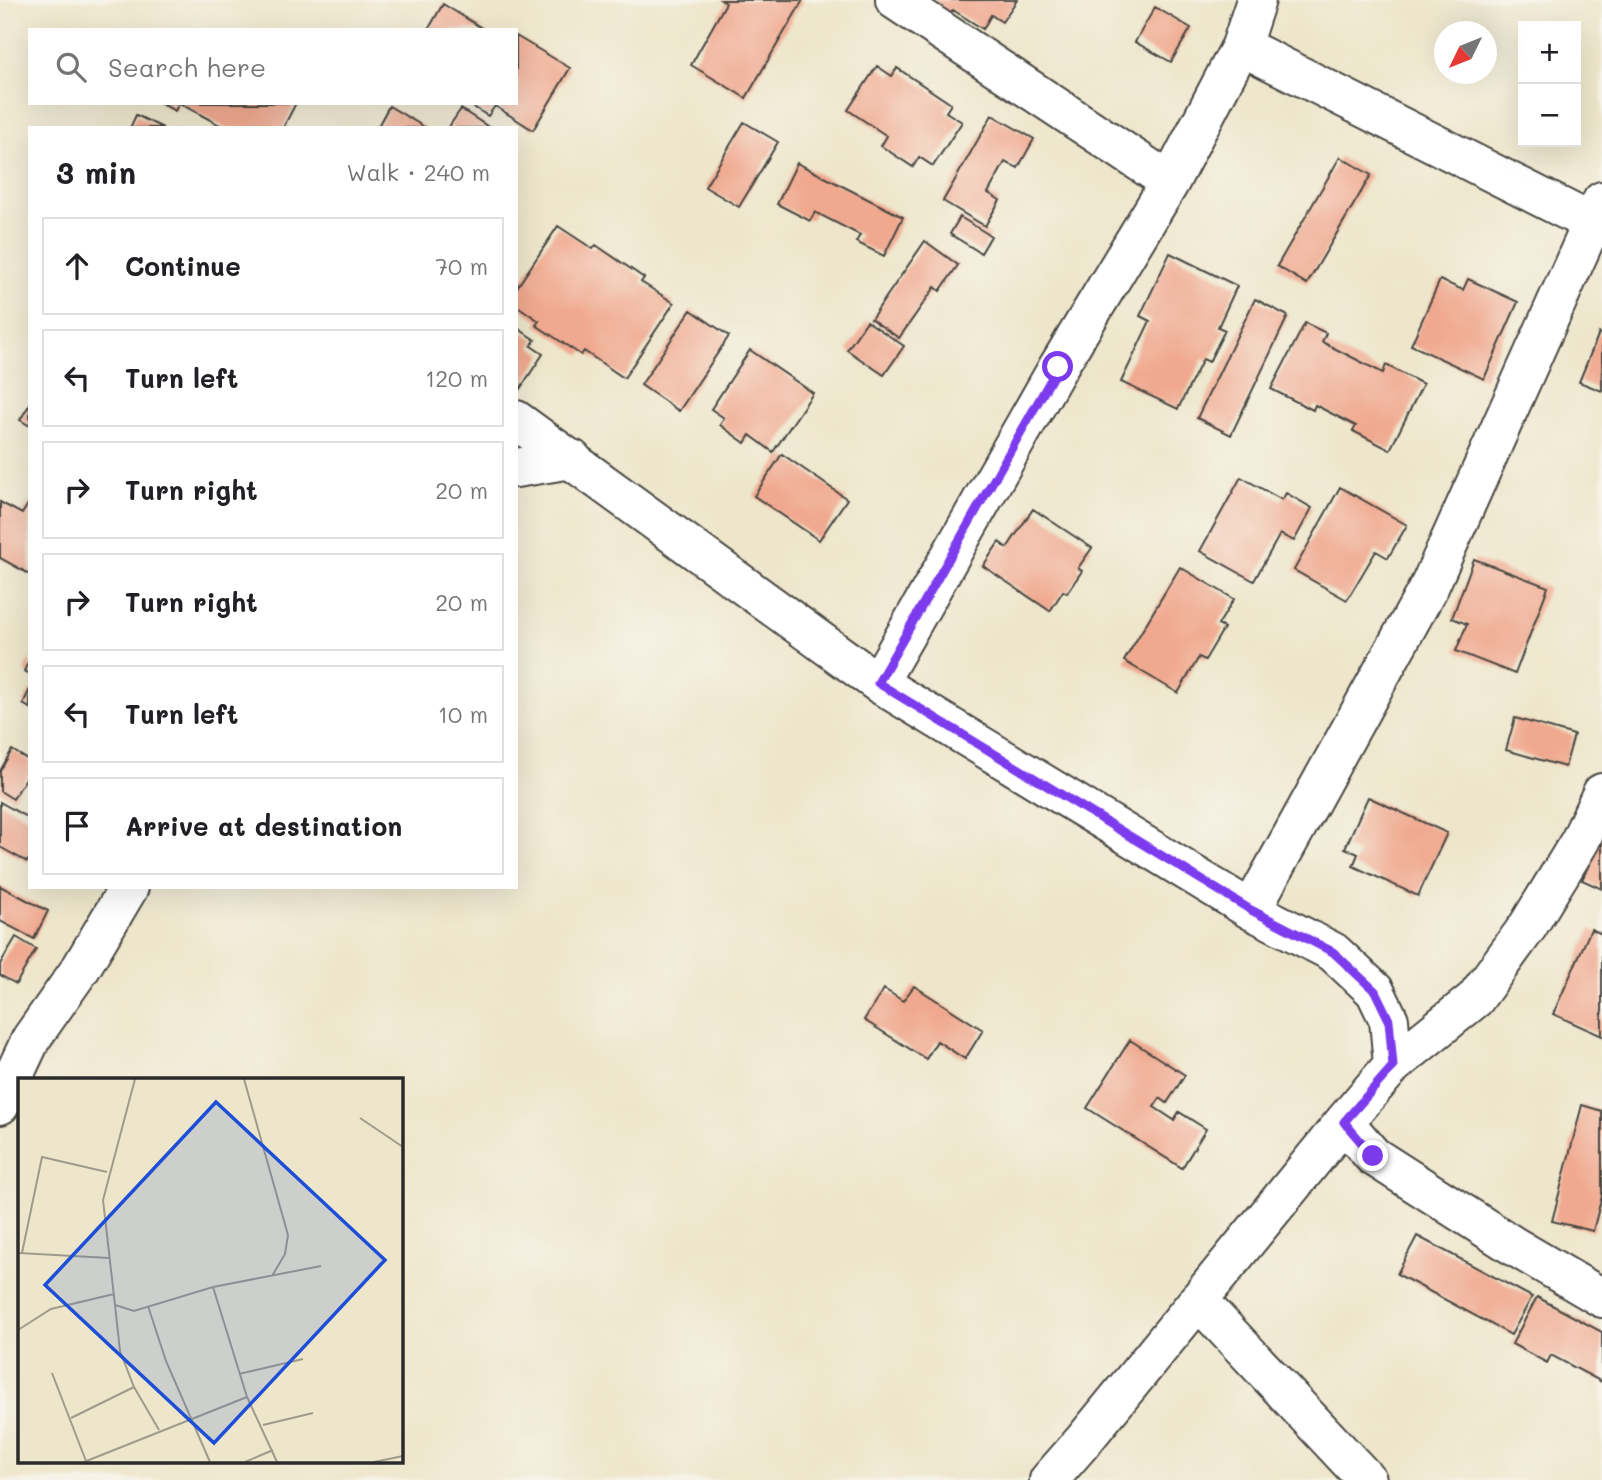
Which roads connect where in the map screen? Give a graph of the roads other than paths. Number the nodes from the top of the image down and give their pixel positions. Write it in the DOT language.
graph roads {
  1 [pos="895,0"];
  2 [pos="1256,0"];
  3 [pos="1241,46"];
  4 [pos="1170,182"];
  5 [pos="1599,218"];
  6 [pos="518,421"];
  7 [pos="572,459"];
  8 [pos="518,468"];
  9 [pos="878,683"];
  10 [pos="1602,793"];
  11 [pos="128,889"];
  12 [pos="1251,910"];
  13 [pos="1393,1066"];
  14 [pos="0,1105"];
  15 [pos="1344,1122"];
  16 [pos="1602,1298"];
  17 [pos="1198,1300"];
  18 [pos="1049,1480"];
  19 [pos="1367,1480"];
  1 -- 4 [label="street"];
  2 -- 3 [label="street"];
  3 -- 4 [label="street"];
  3 -- 5 [label="street"];
  4 -- 9 [label="street"];
  5 -- 12 [label="street"];
  6 -- 7 [label="street"];
  7 -- 8 [label="street"];
  7 -- 9 [label="street"];
  9 -- 12 [label="street"];
  10 -- 13 [label="street"];
  11 -- 14 [label="street"];
  12 -- 13 [label="street"];
  13 -- 15 [label="street"];
  15 -- 16 [label="street"];
  15 -- 17 [label="street"];
  17 -- 18 [label="street"];
  17 -- 19 [label="street"];
}
